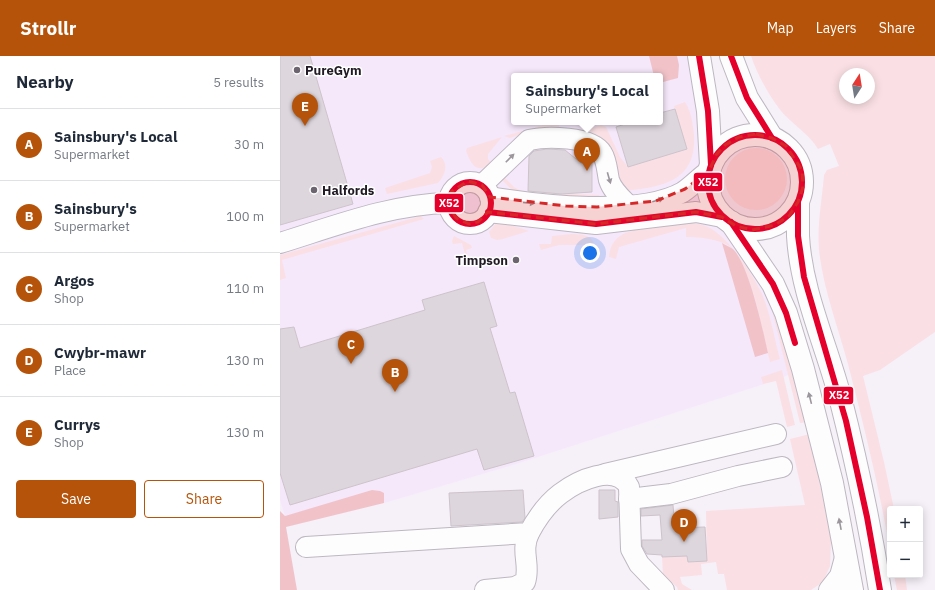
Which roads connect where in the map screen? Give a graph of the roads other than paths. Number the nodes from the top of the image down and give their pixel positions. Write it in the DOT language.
graph roads {
  1 [pos="699,56"];
  2 [pos="731,56"];
  3 [pos="772,138"];
  4 [pos="710,168"];
  5 [pos="490,202"];
  6 [pos="798,202"];
  7 [pos="449,203"];
  8 [pos="628,205"];
  9 [pos="726,219"];
  10 [pos="280,243"];
  11 [pos="776,434"];
  12 [pos="732,444"];
  13 [pos="782,467"];
  14 [pos="601,475"];
  15 [pos="738,476"];
  16 [pos="629,499"];
  17 [pos="529,533"];
  18 [pos="306,547"];
  19 [pos="846,554"];
  20 [pos="485,590"];
  21 [pos="664,590"];
  22 [pos="829,590"];
  23 [pos="852,590"];
  24 [pos="880,590"];
  1 -- 4 [label="main road"];
  2 -- 3 [label="main road"];
  3 -- 4 [label="main road"];
  3 -- 6 [label="main road"];
  8 -- 4 [label="street, one-way"];
  4 -- 9 [label="main road"];
  5 -- 7 [label="street"];
  5 -- 7 [label="street"];
  5 -- 8 [label="street, one-way"];
  5 -- 8 [label="street, one-way"];
  5 -- 9 [label="street"];
  6 -- 9 [label="main road"];
  6 -- 24 [label="main road"];
  7 -- 10 [label="street"];
  19 -- 9 [label="main road, one-way"];
  11 -- 12 [label="street"];
  12 -- 14 [label="street"];
  12 -- 15 [label="street"];
  13 -- 15 [label="street"];
  14 -- 16 [label="street"];
  14 -- 17 [label="street"];
  15 -- 16 [label="street"];
  16 -- 21 [label="street"];
  17 -- 18 [label="street"];
  17 -- 20 [label="street"];
  19 -- 22 [label="street"];
  19 -- 23 [label="main road"];
}
